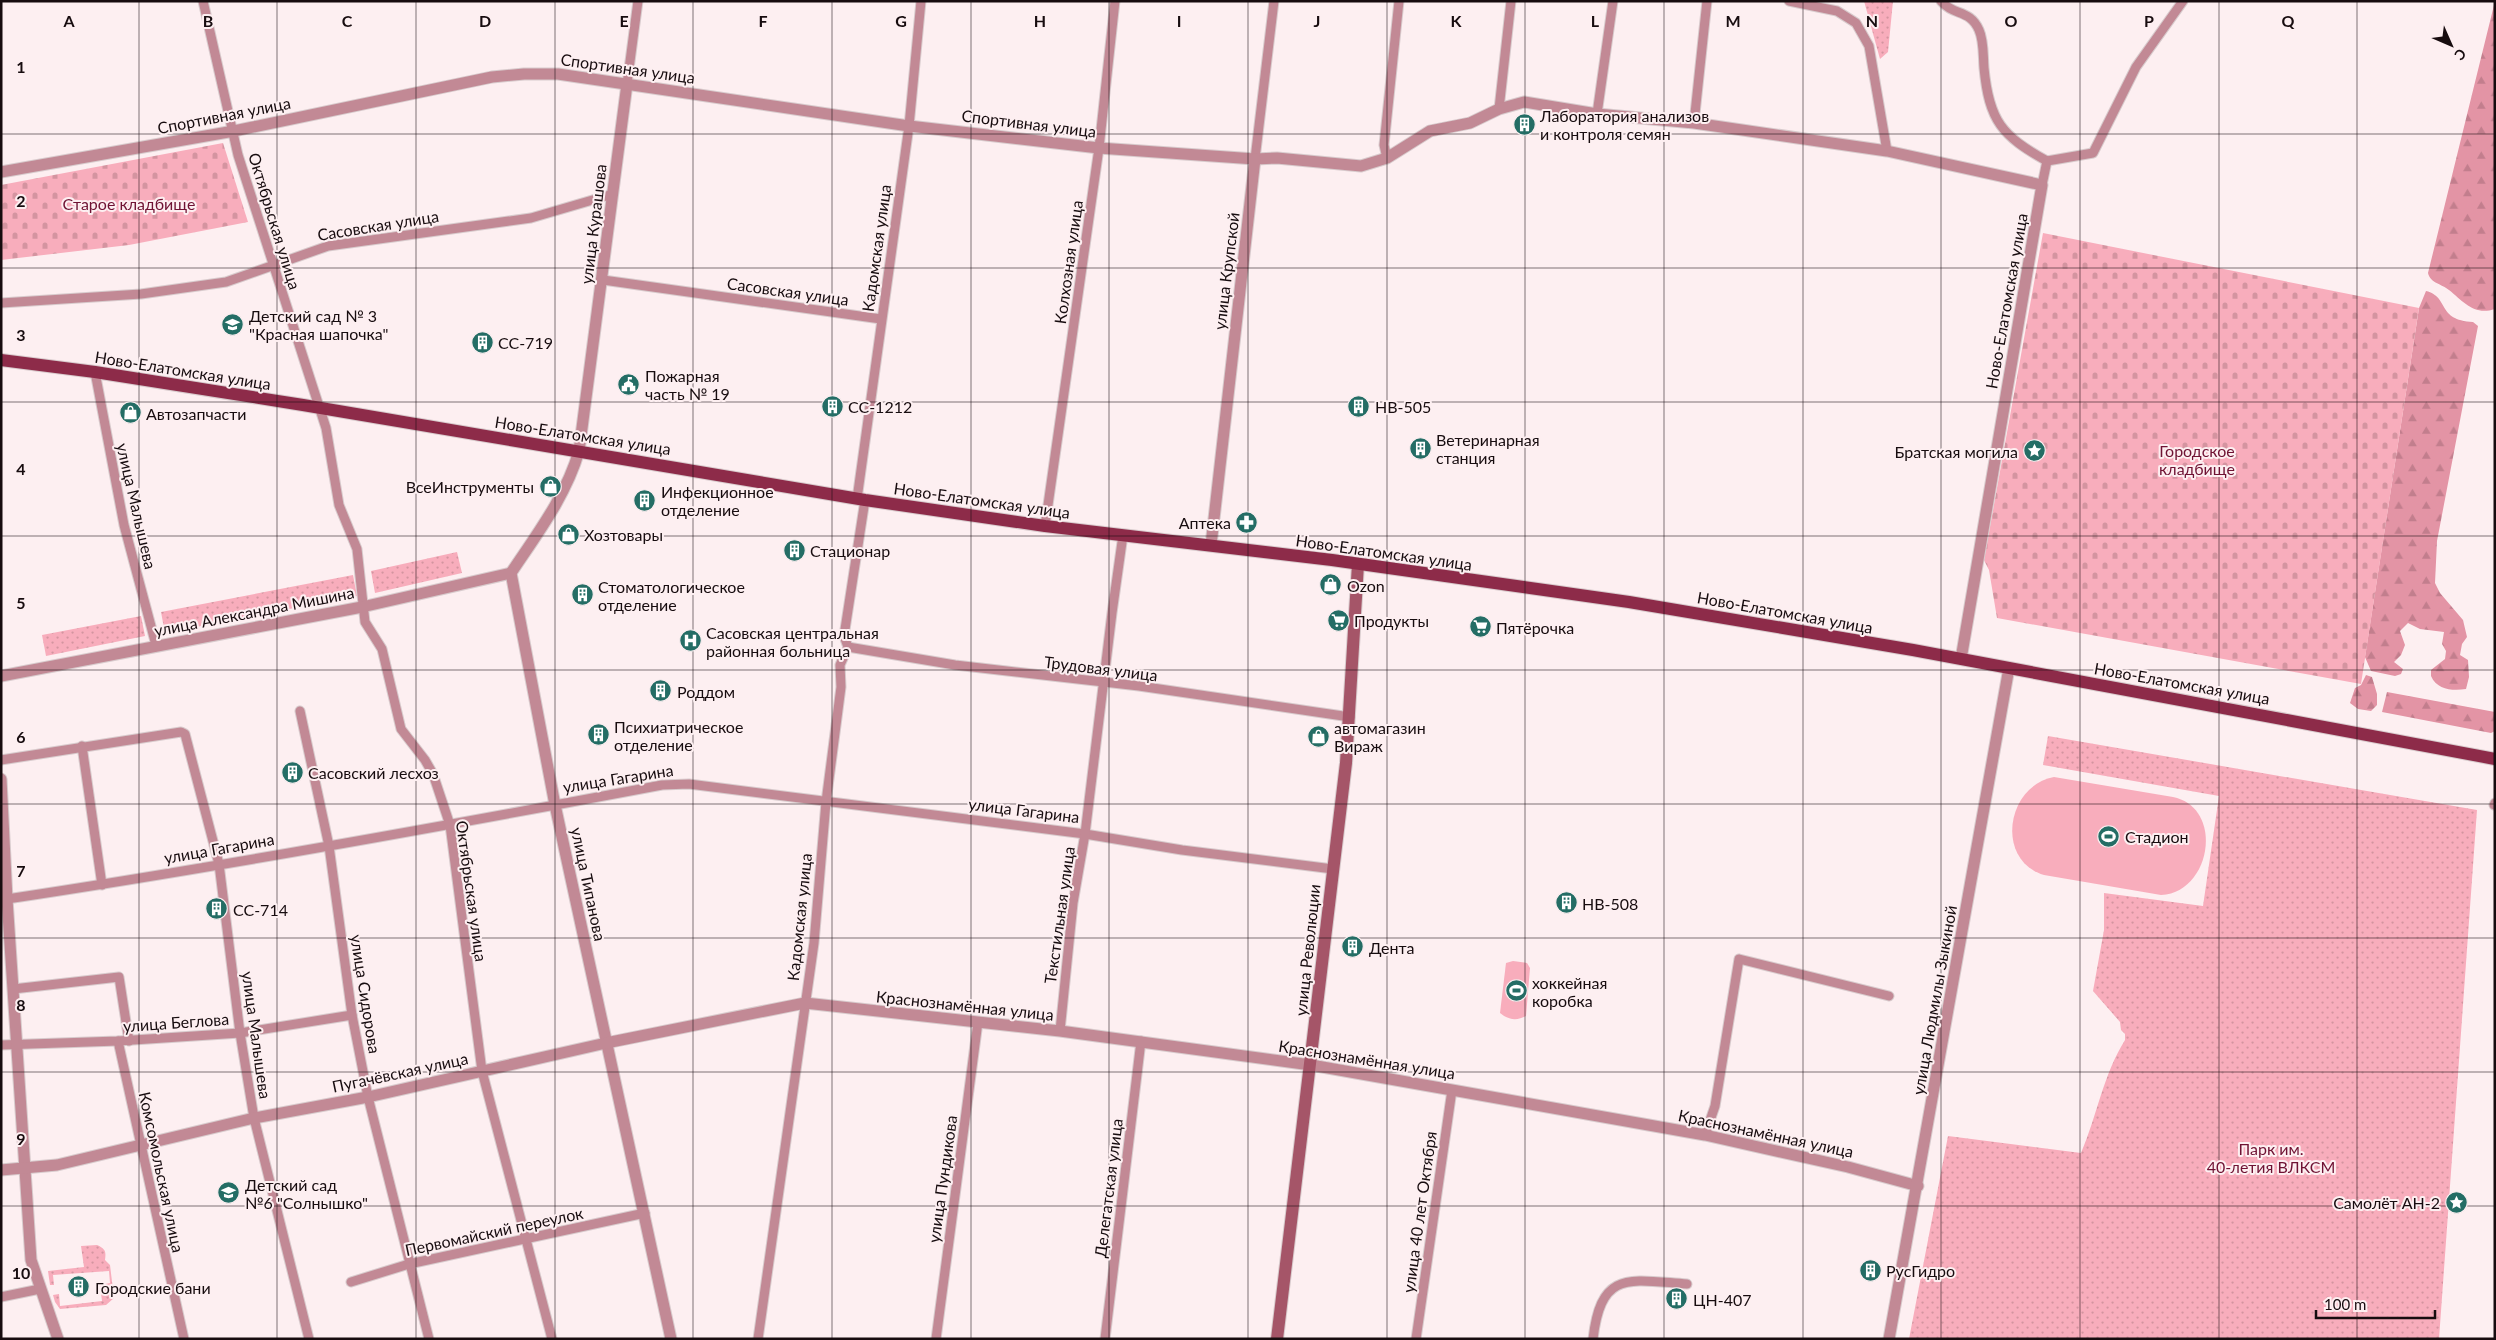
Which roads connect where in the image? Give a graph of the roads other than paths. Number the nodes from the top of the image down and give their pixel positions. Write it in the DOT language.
graph roads {
  1 [pos="203,1"];
  2 [pos="638,1"];
  3 [pos="921,1"];
  4 [pos="1115,1"];
  5 [pos="1274,1"];
  6 [pos="1399,1"];
  7 [pos="1511,1"];
  8 [pos="1613,1"];
  9 [pos="1707,1"];
  10 [pos="1789,1"];
  11 [pos="1941,1"];
  12 [pos="2183,1"];
  13 [pos="626,84"];
  14 [pos="1499,109"];
  15 [pos="1597,114"];
  16 [pos="1694,123"];
  17 [pos="909,126"];
  18 [pos="234,131"];
  19 [pos="1099,148"];
  20 [pos="1887,151"];
  21 [pos="1386,158"];
  22 [pos="1255,159"];
  23 [pos="2047,161"];
  24 [pos="1,172"];
  25 [pos="2042,185"];
  26 [pos="613,194"];
  27 [pos="273,265"];
  28 [pos="602,280"];
  29 [pos="1,303"];
  30 [pos="881,318"];
  31 [pos="1,360"];
  32 [pos="95,372"];
  33 [pos="320,409"];
  34 [pos="579,451"];
  35 [pos="861,500"];
  36 [pos="1045,526"];
  37 [pos="1124,535"];
  38 [pos="1211,545"];
  39 [pos="1358,564"];
  40 [pos="511,573"];
  41 [pos="362,607"];
  42 [pos="156,645"];
  43 [pos="848,647"];
  44 [pos="1961,659"];
  45 [pos="2008,668"];
  46 [pos="1,676"];
  47 [pos="1104,683"];
  48 [pos="300,711"];
  49 [pos="1350,717"];
  50 [pos="82,746"];
  51 [pos="2495,759"];
  52 [pos="1,760"];
  53 [pos="1,779"];
  54 [pos="826,802"];
  55 [pos="555,805"];
  56 [pos="450,825"];
  57 [pos="1086,834"];
  58 [pos="329,846"];
  59 [pos="219,864"];
  60 [pos="1333,869"];
  61 [pos="102,885"];
  62 [pos="4,899"];
  63 [pos="13,989"];
  64 [pos="1889,996"];
  65 [pos="805,1003"];
  66 [pos="352,1015"];
  67 [pos="978,1022"];
  68 [pos="1060,1031"];
  69 [pos="240,1033"];
  70 [pos="118,1041"];
  71 [pos="129,1041"];
  72 [pos="1141,1041"];
  73 [pos="606,1043"];
  74 [pos="1,1045"];
  75 [pos="17,1045"];
  76 [pos="1311,1065"];
  77 [pos="482,1071"];
  78 [pos="1452,1090"];
  79 [pos="368,1097"];
  80 [pos="254,1118"];
  81 [pos="1705,1135"];
  82 [pos="141,1146"];
  83 [pos="1,1170"];
  84 [pos="25,1170"];
  85 [pos="1918,1186"];
  86 [pos="645,1213"];
  87 [pos="526,1239"];
  88 [pos="408,1264"];
  89 [pos="351,1282"];
  90 [pos="1687,1284"];
  91 [pos="40,1289"];
  92 [pos="1,1297"];
  93 [pos="58,1339"];
  94 [pos="184,1339"];
  95 [pos="309,1339"];
  96 [pos="429,1339"];
  97 [pos="552,1339"];
  98 [pos="671,1339"];
  99 [pos="758,1339"];
  100 [pos="936,1339"];
  101 [pos="1105,1339"];
  102 [pos="1277,1339"];
  103 [pos="1416,1339"];
  104 [pos="1593,1339"];
  105 [pos="1889,1339"];
  1 -- 18 [label="street, Октябрьская улица"];
  2 -- 13 [label="street, улица Курашова"];
  3 -- 17 [label="street, Кадомская улица"];
  4 -- 19 [label="street, Колхозная улица"];
  5 -- 22 [label="street, улица Крупской"];
  6 -- 21 [label="street"];
  7 -- 14 [label="street"];
  8 -- 15 [label="street"];
  9 -- 16 [label="street"];
  10 -- 20 [label="street"];
  11 -- 23 [label="street"];
  12 -- 23 [label="street"];
  13 -- 17 [label="street, Спортивная улица"];
  13 -- 18 [label="street, Спортивная улица"];
  13 -- 26 [label="street, улица Курашова"];
  14 -- 15 [label="street, Спортивная улица"];
  14 -- 21 [label="street, Спортивная улица"];
  15 -- 16 [label="street, Спортивная улица"];
  16 -- 20 [label="street, Спортивная улица"];
  17 -- 19 [label="street, Спортивная улица"];
  17 -- 30 [label="street, Кадомская улица"];
  18 -- 24 [label="street, Спортивная улица"];
  18 -- 27 [label="street, Октябрьская улица"];
  19 -- 22 [label="street, Спортивная улица"];
  19 -- 36 [label="street, Колхозная улица"];
  20 -- 25 [label="street, Спортивная улица"];
  21 -- 22 [label="street, Спортивная улица"];
  22 -- 38 [label="street, улица Крупской"];
  23 -- 25 [label="street"];
  25 -- 44 [label="street, Ново-Елатомская улица"];
  26 -- 27 [label="street, Сасовская улица"];
  26 -- 28 [label="street, улица Курашова"];
  27 -- 29 [label="street, Сасовская улица"];
  27 -- 33 [label="street, Октябрьская улица"];
  28 -- 30 [label="street, Сасовская улица"];
  28 -- 34 [label="street, улица Курашова"];
  30 -- 35 [label="street, Кадомская улица"];
  31 -- 32 [label="main road, Ново-Елатомская улица"];
  32 -- 33 [label="main road, Ново-Елатомская улица"];
  32 -- 42 [label="street, улица Малышева"];
  33 -- 34 [label="main road, Ново-Елатомская улица"];
  33 -- 41 [label="street, Октябрьская улица"];
  34 -- 35 [label="main road, Ново-Елатомская улица"];
  34 -- 40 [label="street"];
  35 -- 36 [label="main road, Ново-Елатомская улица"];
  35 -- 43 [label="street, Кадомская улица"];
  36 -- 37 [label="main road, Ново-Елатомская улица"];
  37 -- 38 [label="main road, Ново-Елатомская улица"];
  37 -- 47 [label="street, Текстильная улица"];
  38 -- 39 [label="main road, Ново-Елатомская улица"];
  39 -- 44 [label="main road, Ново-Елатомская улица"];
  39 -- 49 [label="main road, улица Революции"];
  40 -- 41 [label="street, улица Александра Мишина"];
  40 -- 55 [label="street, улица Типанова"];
  41 -- 42 [label="street, улица Александра Мишина"];
  41 -- 56 [label="street, Октябрьская улица"];
  42 -- 46 [label="street, улица Александра Мишина"];
  43 -- 47 [label="street, Трудовая улица"];
  43 -- 54 [label="street, Кадомская улица"];
  44 -- 45 [label="main road, Ново-Елатомская улица"];
  45 -- 51 [label="main road, Ново-Елатомская улица"];
  45 -- 85 [label="street, улица Людмилы Зыкиной"];
  47 -- 49 [label="street, Трудовая улица"];
  47 -- 57 [label="street, Текстильная улица"];
  48 -- 58 [label="street, улица Сидорова"];
  49 -- 60 [label="main road, улица Революции"];
  50 -- 52 [label="street"];
  50 -- 59 [label="street, улица Малышева"];
  50 -- 61 [label="street"];
  53 -- 62 [label="street"];
  54 -- 55 [label="street, улица Гагарина"];
  54 -- 57 [label="street, улица Гагарина"];
  54 -- 65 [label="street, Кадомская улица"];
  55 -- 56 [label="street, улица Гагарина"];
  55 -- 73 [label="street, улица Типанова"];
  56 -- 58 [label="street, улица Гагарина"];
  56 -- 77 [label="street, Октябрьская улица"];
  57 -- 60 [label="street, улица Гагарина"];
  57 -- 68 [label="street, Текстильная улица"];
  58 -- 59 [label="street, улица Гагарина"];
  58 -- 66 [label="street, улица Сидорова"];
  59 -- 61 [label="street, улица Гагарина"];
  59 -- 69 [label="street, улица Малышева"];
  60 -- 76 [label="main road, улица Революции"];
  61 -- 62 [label="street, улица Гагарина"];
  62 -- 63 [label="street"];
  63 -- 71 [label="street"];
  63 -- 75 [label="street"];
  64 -- 81 [label="street"];
  65 -- 67 [label="street, Краснознамённая улица"];
  65 -- 73 [label="street, Пугачёвская улица"];
  65 -- 99 [label="street, Кадомская улица"];
  66 -- 69 [label="street, улица Беглова"];
  66 -- 79 [label="street, улица Сидорова"];
  67 -- 68 [label="street, Краснознамённая улица"];
  67 -- 100 [label="street, улица Пундикова"];
  68 -- 72 [label="street, Краснознамённая улица"];
  69 -- 71 [label="street, улица Беглова"];
  69 -- 80 [label="street, улица Малышева"];
  70 -- 71 [label="street, улица Беглова"];
  70 -- 75 [label="street, улица Беглова"];
  70 -- 82 [label="street, Комсомольская улица"];
  72 -- 76 [label="street, Краснознамённая улица"];
  72 -- 101 [label="street, Делегатская улица"];
  73 -- 77 [label="street, Пугачёвская улица"];
  73 -- 86 [label="street, улица Типанова"];
  74 -- 75 [label="street, улица Беглова"];
  75 -- 84 [label="street"];
  76 -- 78 [label="street, Краснознамённая улица"];
  76 -- 102 [label="main road, улица Революции"];
  77 -- 79 [label="street, Пугачёвская улица"];
  77 -- 87 [label="street, Октябрьская улица"];
  78 -- 81 [label="street, Краснознамённая улица"];
  78 -- 103 [label="street, улица 40 лет Октября"];
  79 -- 80 [label="street, Пугачёвская улица"];
  79 -- 88 [label="street, улица Сидорова"];
  80 -- 82 [label="street, Пугачёвская улица"];
  80 -- 95 [label="street, улица Малышева"];
  81 -- 85 [label="street, Краснознамённая улица"];
  82 -- 84 [label="street, Пугачёвская улица"];
  82 -- 94 [label="street, Комсомольская улица"];
  83 -- 84 [label="street, Пугачёвская улица"];
  84 -- 91 [label="street"];
  85 -- 105 [label="street, улица Людмилы Зыкиной"];
  86 -- 87 [label="street, Первомайский переулок"];
  86 -- 98 [label="street, улица Типанова"];
  87 -- 88 [label="street, Первомайский переулок"];
  87 -- 97 [label="street, Октябрьская улица"];
  88 -- 89 [label="street, Первомайский переулок"];
  88 -- 96 [label="street, улица Сидорова"];
  90 -- 104 [label="street"];
  91 -- 92 [label="street"];
  91 -- 93 [label="street"];
}
